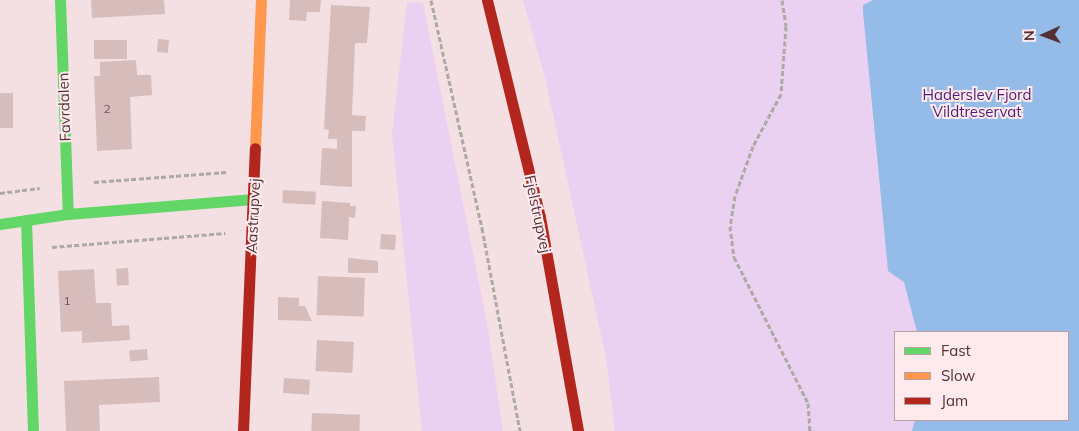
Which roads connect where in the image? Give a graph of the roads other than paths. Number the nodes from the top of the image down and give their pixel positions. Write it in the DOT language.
graph roads {
  1 [pos="60,0"];
  2 [pos="261,0"];
  3 [pos="487,0"];
  4 [pos="254,199"];
  5 [pos="68,214"];
  6 [pos="26,220"];
  7 [pos="0,224"];
  8 [pos="34,431"];
  9 [pos="243,431"];
  10 [pos="578,431"];
  1 -- 5 [label="street, Favrdalen"];
  2 -- 4 [label="street, Aastrupvej"];
  3 -- 10 [label="street, Fjelstrupvej"];
  4 -- 5 [label="street"];
  4 -- 9 [label="street, Aastrupvej"];
  5 -- 6 [label="street"];
  6 -- 7 [label="street"];
  6 -- 8 [label="street"];
}
